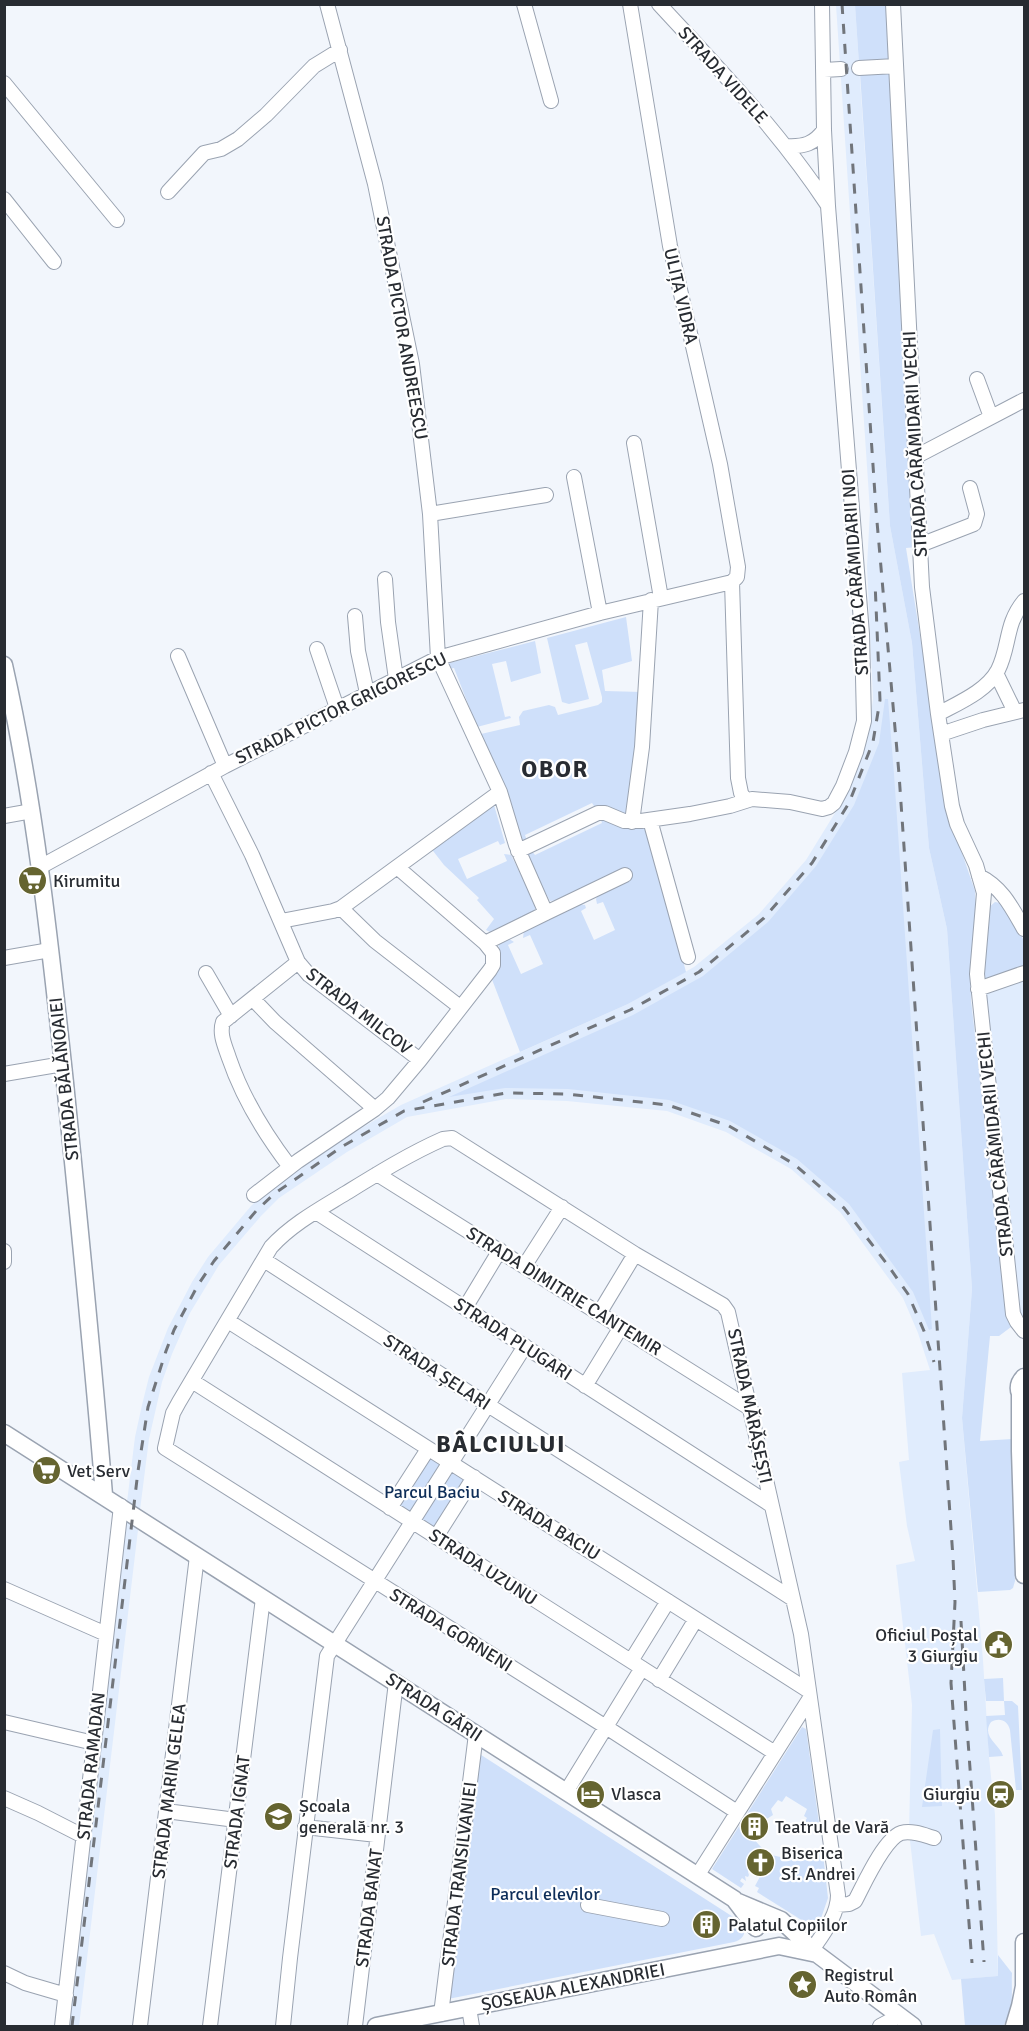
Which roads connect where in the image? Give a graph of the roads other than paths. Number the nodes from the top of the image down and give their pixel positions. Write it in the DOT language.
graph roads {
  1 [pos="327,4"];
  2 [pos="524,4"];
  3 [pos="630,4"];
  4 [pos="658,4"];
  5 [pos="822,4"];
  6 [pos="893,4"];
  7 [pos="339,50"];
  8 [pos="896,66"];
  9 [pos="859,68"];
  10 [pos="841,69"];
  11 [pos="824,70"];
  12 [pos="4,83"];
  13 [pos="551,101"];
  14 [pos="824,130"];
  15 [pos="786,146"];
  16 [pos="168,192"];
  17 [pos="4,199"];
  18 [pos="828,206"];
  19 [pos="117,220"];
  20 [pos="54,262"];
  21 [pos="977,379"];
  22 [pos="1024,400"];
  23 [pos="991,417"];
  24 [pos="634,443"];
  25 [pos="917,456"];
  26 [pos="574,477"];
  27 [pos="970,488"];
  28 [pos="546,495"];
  29 [pos="430,514"];
  30 [pos="920,545"];
  31 [pos="385,579"];
  32 [pos="732,582"];
  33 [pos="656,599"];
  34 [pos="1024,601"];
  35 [pos="600,613"];
  36 [pos="355,616"];
  37 [pos="317,650"];
  38 [pos="178,656"];
  39 [pos="438,658"];
  40 [pos="5,669"];
  41 [pos="996,673"];
  42 [pos="396,679"];
  43 [pos="367,693"];
  44 [pos="337,708"];
  45 [pos="1020,711"];
  46 [pos="9,712"];
  47 [pos="938,714"];
  48 [pos="941,734"];
  49 [pos="225,766"];
  50 [pos="212,773"];
  51 [pos="500,792"];
  52 [pos="745,800"];
  53 [pos="32,811"];
  54 [pos="4,816"];
  55 [pos="650,820"];
  56 [pos="632,822"];
  57 [pos="518,851"];
  58 [pos="40,867"];
  59 [pos="398,867"];
  60 [pos="625,875"];
  61 [pos="979,876"];
  62 [pos="341,908"];
  63 [pos="546,913"];
  64 [pos="281,921"];
  65 [pos="1024,929"];
  66 [pos="485,943"];
  67 [pos="50,950"];
  68 [pos="688,957"];
  69 [pos="4,958"];
  70 [pos="298,962"];
  71 [pos="206,973"];
  72 [pos="1024,973"];
  73 [pos="978,989"];
  74 [pos="252,999"];
  75 [pos="460,1007"];
  76 [pos="231,1016"];
  77 [pos="420,1060"];
  78 [pos="63,1064"];
  79 [pos="4,1074"];
  80 [pos="375,1109"];
  81 [pos="290,1167"];
  82 [pos="377,1174"];
  83 [pos="254,1195"];
  84 [pos="561,1207"];
  85 [pos="316,1212"];
  86 [pos="501,1250"];
  87 [pos="4,1251"];
  88 [pos="635,1254"];
  89 [pos="264,1260"];
  90 [pos="4,1262"];
  91 [pos="525,1265"];
  92 [pos="465,1308"];
  93 [pos="600,1312"];
  94 [pos="228,1321"];
  95 [pos="621,1327"];
  96 [pos="1024,1331"];
  97 [pos="525,1346"];
  98 [pos="192,1381"];
  99 [pos="1023,1384"];
  100 [pos="585,1386"];
  101 [pos="488,1405"];
  102 [pos="751,1409"];
  103 [pos="4,1432"];
  104 [pos="1022,1435"];
  105 [pos="428,1449"];
  106 [pos="451,1463"];
  107 [pos="474,1477"];
  108 [pos="104,1495"];
  109 [pos="771,1505"];
  110 [pos="121,1506"];
  111 [pos="390,1508"];
  112 [pos="413,1522"];
  113 [pos="436,1537"];
  114 [pos="197,1556"];
  115 [pos="1024,1575"];
  116 [pos="375,1581"];
  117 [pos="4,1589"];
  118 [pos="263,1598"];
  119 [pos="793,1599"];
  120 [pos="668,1601"];
  121 [pos="696,1619"];
  122 [pos="106,1634"];
  123 [pos="336,1644"];
  124 [pos="636,1665"];
  125 [pos="659,1680"];
  126 [pos="396,1682"];
  127 [pos="810,1695"];
  128 [pos="4,1722"];
  129 [pos="606,1727"];
  130 [pos="476,1734"];
  131 [pos="94,1743"];
  132 [pos="775,1753"];
  133 [pos="566,1792"];
  134 [pos="4,1798"];
  135 [pos="166,1811"];
  136 [pos="737,1812"];
  137 [pos="236,1820"];
  138 [pos="305,1827"];
  139 [pos="377,1835"];
  140 [pos="83,1836"];
  141 [pos="934,1838"];
  142 [pos="697,1876"];
  143 [pos="737,1901"];
  144 [pos="588,1905"];
  145 [pos="837,1905"];
  146 [pos="662,1919"];
  147 [pos="779,1921"];
  148 [pos="756,1931"];
  149 [pos="1024,1942"];
  150 [pos="775,1947"];
  151 [pos="815,1952"];
  152 [pos="738,1954"];
  153 [pos="4,1973"];
  154 [pos="1024,1991"];
  155 [pos="66,1995"];
  156 [pos="469,2008"];
  157 [pos="441,2014"];
  158 [pos="898,2016"];
  159 [pos="62,2026"];
  160 [pos="140,2026"];
  161 [pos="210,2026"];
  162 [pos="283,2026"];
  163 [pos="355,2026"];
  164 [pos="376,2026"];
  165 [pos="472,2026"];
  166 [pos="880,2026"];
  167 [pos="913,2026"];
  168 [pos="1014,2026"];
  1 -- 7 [label="street, STRADA PICTOR ANDREESCU"];
  2 -- 13 [label="street"];
  3 -- 32 [label="street, ULIȚA VIDRA"];
  4 -- 15 [label="street, STRADA VIDELE"];
  5 -- 11 [label="street, STRADA CĂRĂMIDARII NOI"];
  6 -- 8 [label="street, STRADA CĂRĂMIDARII VECHI"];
  7 -- 16 [label="street"];
  7 -- 29 [label="street, STRADA PICTOR ANDREESCU"];
  8 -- 9 [label="street"];
  8 -- 25 [label="street, STRADA CĂRĂMIDARII VECHI"];
  10 -- 11 [label="street"];
  11 -- 14 [label="street, STRADA CĂRĂMIDARII NOI"];
  12 -- 19 [label="street"];
  14 -- 15 [label="street"];
  14 -- 18 [label="street, STRADA CĂRĂMIDARII NOI"];
  15 -- 18 [label="street, STRADA VIDELE"];
  17 -- 20 [label="street"];
  18 -- 52 [label="street, STRADA CĂRĂMIDARII NOI"];
  21 -- 23 [label="street"];
  22 -- 23 [label="street"];
  23 -- 25 [label="street"];
  24 -- 33 [label="street"];
  25 -- 30 [label="street, STRADA CĂRĂMIDARII VECHI"];
  26 -- 35 [label="street"];
  27 -- 30 [label="street"];
  28 -- 29 [label="street"];
  29 -- 39 [label="street, STRADA PICTOR ANDREESCU"];
  30 -- 47 [label="street, STRADA CĂRĂMIDARII VECHI"];
  31 -- 42 [label="street"];
  32 -- 33 [label="street, STRADA PICTOR GRIGORESCU"];
  32 -- 52 [label="street, ULIȚA VIDRA"];
  33 -- 35 [label="street, STRADA PICTOR GRIGORESCU"];
  33 -- 56 [label="street"];
  34 -- 41 [label="street"];
  35 -- 39 [label="street, STRADA PICTOR GRIGORESCU"];
  36 -- 43 [label="street"];
  37 -- 44 [label="street"];
  38 -- 49 [label="street"];
  39 -- 42 [label="street, STRADA PICTOR GRIGORESCU"];
  39 -- 51 [label="street"];
  40 -- 46 [label="main road, STRADA BĂLĂNOAIEI"];
  41 -- 45 [label="street"];
  41 -- 47 [label="street"];
  42 -- 43 [label="street, STRADA PICTOR GRIGORESCU"];
  43 -- 44 [label="street, STRADA PICTOR GRIGORESCU"];
  44 -- 49 [label="street, STRADA PICTOR GRIGORESCU"];
  45 -- 48 [label="street"];
  46 -- 53 [label="main road, STRADA BĂLĂNOAIEI"];
  47 -- 48 [label="street, STRADA CĂRĂMIDARII VECHI"];
  48 -- 61 [label="street, STRADA CĂRĂMIDARII VECHI"];
  49 -- 50 [label="street, STRADA PICTOR GRIGORESCU"];
  50 -- 58 [label="street, STRADA PICTOR GRIGORESCU"];
  50 -- 64 [label="street"];
  51 -- 57 [label="street"];
  51 -- 59 [label="street"];
  52 -- 55 [label="street, STRADA CĂRĂMIDARII NOI"];
  53 -- 54 [label="street"];
  53 -- 58 [label="main road, STRADA BĂLĂNOAIEI"];
  55 -- 56 [label="street, STRADA CĂRĂMIDARII NOI"];
  55 -- 68 [label="street"];
  56 -- 57 [label="street, STRADA CĂRĂMIDARII NOI"];
  57 -- 63 [label="street"];
  58 -- 67 [label="main road, STRADA BĂLĂNOAIEI"];
  59 -- 62 [label="street"];
  59 -- 66 [label="street"];
  60 -- 63 [label="street"];
  61 -- 65 [label="street"];
  61 -- 73 [label="street, STRADA CĂRĂMIDARII VECHI"];
  62 -- 64 [label="street"];
  62 -- 75 [label="street"];
  63 -- 66 [label="street"];
  64 -- 70 [label="street"];
  66 -- 75 [label="street"];
  67 -- 69 [label="street"];
  67 -- 78 [label="main road, STRADA BĂLĂNOAIEI"];
  70 -- 74 [label="street"];
  70 -- 77 [label="street, STRADA MILCOV"];
  71 -- 76 [label="street"];
  72 -- 73 [label="street"];
  73 -- 96 [label="street, STRADA CĂRĂMIDARII VECHI"];
  74 -- 76 [label="street"];
  74 -- 80 [label="street"];
  75 -- 77 [label="street"];
  76 -- 81 [label="street"];
  77 -- 80 [label="street"];
  78 -- 79 [label="street"];
  78 -- 108 [label="main road, STRADA BĂLĂNOAIEI"];
  80 -- 81 [label="street"];
  81 -- 83 [label="street"];
  82 -- 84 [label="street, STRADA MĂRĂȘEȘTI"];
  82 -- 85 [label="street"];
  82 -- 86 [label="street, STRADA DIMITRIE CANTEMIR"];
  84 -- 88 [label="street, STRADA MĂRĂȘEȘTI"];
  84 -- 91 [label="street"];
  85 -- 89 [label="street"];
  85 -- 92 [label="street, STRADA PLUGARI"];
  86 -- 91 [label="street, STRADA DIMITRIE CANTEMIR"];
  86 -- 92 [label="street"];
  87 -- 90 [label="street"];
  88 -- 93 [label="street"];
  88 -- 102 [label="street, STRADA MĂRĂȘEȘTI"];
  89 -- 94 [label="street"];
  89 -- 101 [label="street, STRADA ȘELARI"];
  91 -- 93 [label="street, STRADA DIMITRIE CANTEMIR"];
  92 -- 97 [label="street, STRADA PLUGARI"];
  93 -- 95 [label="street, STRADA DIMITRIE CANTEMIR"];
  94 -- 98 [label="street"];
  94 -- 105 [label="street, STRADA BACIU"];
  95 -- 100 [label="street"];
  95 -- 102 [label="street, STRADA DIMITRIE CANTEMIR"];
  97 -- 100 [label="street, STRADA PLUGARI"];
  97 -- 101 [label="street"];
  98 -- 111 [label="street, STRADA UZUNU"];
  98 -- 116 [label="street, STRADA GORNENI"];
  99 -- 104 [label="main road"];
  100 -- 109 [label="street, STRADA PLUGARI"];
  101 -- 106 [label="street"];
  101 -- 119 [label="street, STRADA ȘELARI"];
  102 -- 109 [label="street, STRADA MĂRĂȘEȘTI"];
  103 -- 108 [label="main road, STRADA GĂRII"];
  104 -- 115 [label="main road"];
  105 -- 106 [label="street, STRADA BACIU"];
  105 -- 111 [label="street"];
  106 -- 107 [label="street, STRADA BACIU"];
  106 -- 112 [label="street"];
  107 -- 113 [label="street"];
  107 -- 120 [label="street, STRADA BACIU"];
  108 -- 110 [label="main road, STRADA GĂRII"];
  109 -- 119 [label="street, STRADA MĂRĂȘEȘTI"];
  110 -- 114 [label="main road, STRADA GĂRII"];
  110 -- 122 [label="street, STRADA RAMADAN"];
  111 -- 112 [label="street, STRADA UZUNU"];
  112 -- 113 [label="street, STRADA UZUNU"];
  112 -- 116 [label="street"];
  113 -- 124 [label="street, STRADA UZUNU"];
  114 -- 118 [label="main road, STRADA GĂRII"];
  114 -- 135 [label="street, STRADA MARIN GELEA"];
  116 -- 123 [label="street"];
  116 -- 129 [label="street, STRADA GORNENI"];
  117 -- 122 [label="street"];
  118 -- 123 [label="main road, STRADA GĂRII"];
  118 -- 137 [label="street, STRADA IGNAT"];
  119 -- 127 [label="street, STRADA MĂRĂȘEȘTI"];
  120 -- 121 [label="street, STRADA BACIU"];
  120 -- 124 [label="street"];
  121 -- 125 [label="street"];
  121 -- 127 [label="street, STRADA BACIU"];
  122 -- 131 [label="street, STRADA RAMADAN"];
  123 -- 126 [label="main road, STRADA GĂRII"];
  123 -- 138 [label="street"];
  124 -- 125 [label="street, STRADA UZUNU"];
  124 -- 129 [label="street"];
  125 -- 132 [label="street, STRADA UZUNU"];
  126 -- 130 [label="main road, STRADA GĂRII"];
  126 -- 139 [label="street, STRADA BANAT"];
  127 -- 132 [label="street"];
  127 -- 145 [label="street, STRADA MĂRĂȘEȘTI"];
  128 -- 131 [label="street"];
  129 -- 133 [label="street"];
  129 -- 136 [label="street, STRADA GORNENI"];
  130 -- 133 [label="main road, STRADA GĂRII"];
  130 -- 157 [label="street, STRADA TRANSILVANIEI"];
  131 -- 140 [label="street, STRADA RAMADAN"];
  132 -- 136 [label="street"];
  133 -- 142 [label="main road, STRADA GĂRII"];
  134 -- 140 [label="street"];
  135 -- 137 [label="street"];
  135 -- 160 [label="street, STRADA MARIN GELEA"];
  136 -- 142 [label="street"];
  137 -- 161 [label="street, STRADA IGNAT"];
  138 -- 139 [label="street"];
  138 -- 162 [label="street"];
  139 -- 163 [label="street, STRADA BANAT"];
  140 -- 155 [label="street, STRADA RAMADAN"];
  141 -- 145 [label="street"];
  142 -- 143 [label="main road, STRADA GĂRII"];
  143 -- 147 [label="main road"];
  143 -- 148 [label="main road, STRADA GĂRII"];
  144 -- 146 [label="street"];
  145 -- 151 [label="street, STRADA MĂRĂȘEȘTI"];
  147 -- 148 [label="main road"];
  147 -- 150 [label="main road"];
  147 -- 151 [label="main road"];
  148 -- 150 [label="main road"];
  148 -- 152 [label="main road"];
  149 -- 154 [label="main road"];
  150 -- 151 [label="main road"];
  150 -- 152 [label="main road, ȘOSEAUA ALEXANDRIEI"];
  151 -- 158 [label="main road"];
  152 -- 156 [label="main road, ȘOSEAUA ALEXANDRIEI"];
  153 -- 155 [label="street"];
  154 -- 168 [label="main road"];
  155 -- 159 [label="street, STRADA RAMADAN"];
  156 -- 157 [label="main road, ȘOSEAUA ALEXANDRIEI"];
  156 -- 165 [label="street"];
  157 -- 164 [label="main road, ȘOSEAUA ALEXANDRIEI"];
  158 -- 166 [label="street"];
  158 -- 167 [label="main road"];
}
